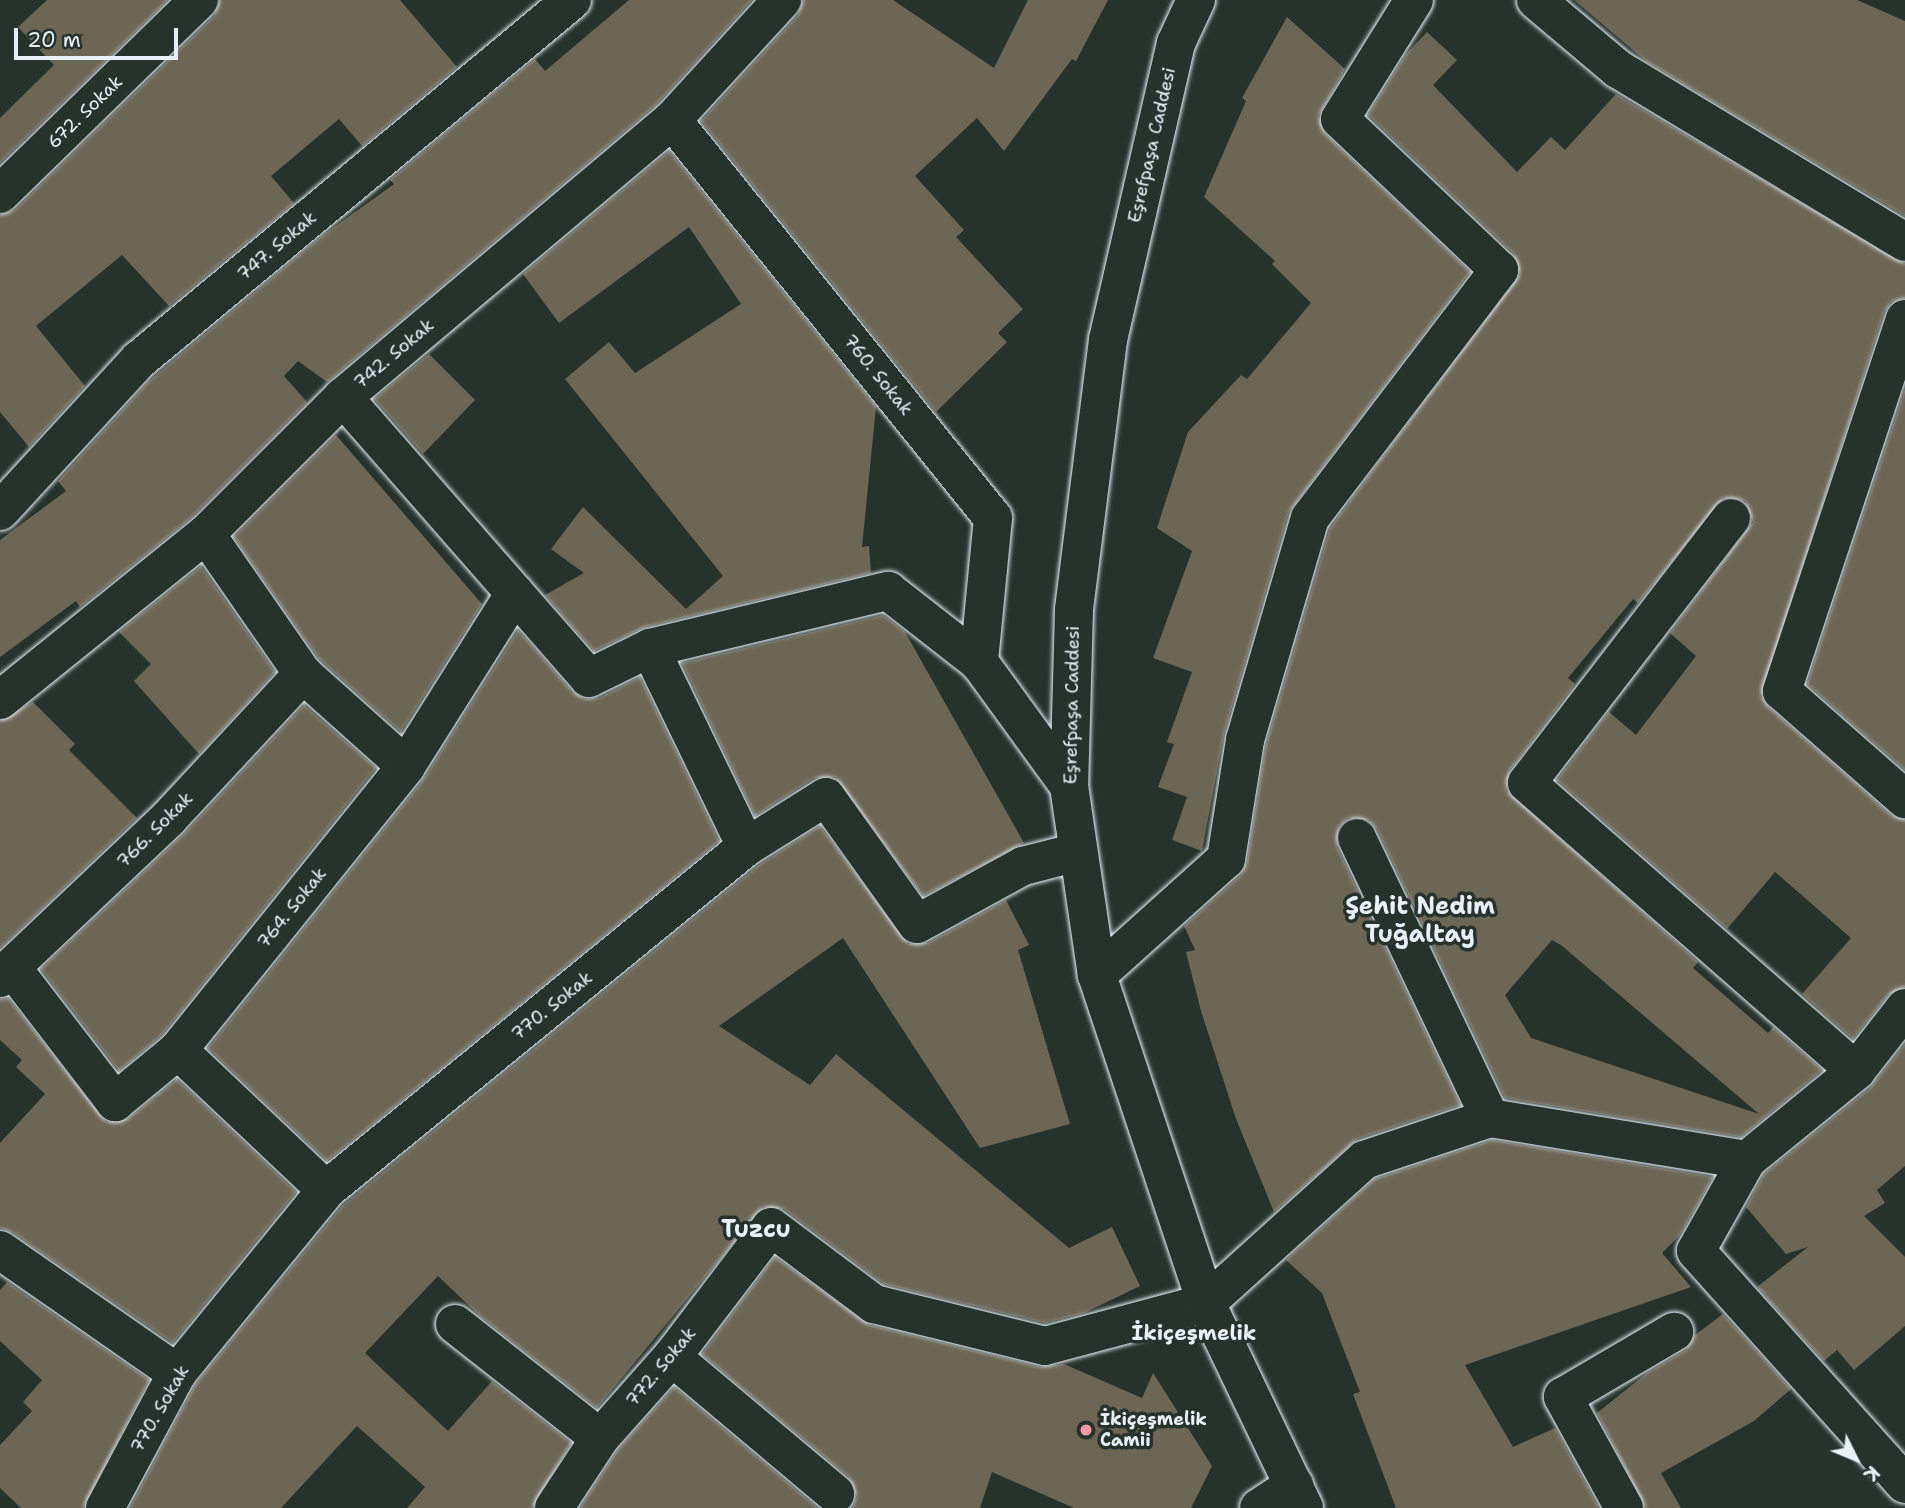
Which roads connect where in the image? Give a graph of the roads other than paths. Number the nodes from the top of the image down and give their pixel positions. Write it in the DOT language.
graph roads {
  1 [pos="199,0"];
  2 [pos="572,0"];
  3 [pos="782,0"];
  4 [pos="1196,0"];
  5 [pos="1414,0"];
  6 [pos="1536,0"];
  7 [pos="672,120"];
  8 [pos="0,194"];
  9 [pos="1905,242"];
  10 [pos="1905,318"];
  11 [pos="343,397"];
  12 [pos="0,510"];
  13 [pos="1731,518"];
  14 [pos="206,534"];
  15 [pos="515,593"];
  16 [pos="650,648"];
  17 [pos="979,662"];
  18 [pos="303,674"];
  19 [pos="0,701"];
  20 [pos="406,766"];
  21 [pos="1069,786"];
  22 [pos="1905,799"];
  23 [pos="1357,838"];
  24 [pos="746,847"];
  25 [pos="1078,852"];
  26 [pos="7,973"];
  27 [pos="1097,975"];
  28 [pos="1905,1008"];
  29 [pos="178,1050"];
  30 [pos="1856,1070"];
  31 [pos="1490,1118"];
  32 [pos="1747,1160"];
  33 [pos="326,1190"];
  34 [pos="0,1250"];
  35 [pos="1206,1303"];
  36 [pos="455,1324"];
  37 [pos="1674,1332"];
  38 [pos="673,1357"];
  39 [pos="177,1373"];
  40 [pos="600,1438"];
  41 [pos="1905,1484"];
  42 [pos="835,1494"];
  43 [pos="1299,1497"];
  44 [pos="105,1508"];
  45 [pos="554,1508"];
  46 [pos="1259,1508"];
  47 [pos="1624,1508"];
  1 -- 8 [label="street, 672. Sokak"];
  2 -- 12 [label="street, 747. Sokak"];
  3 -- 7 [label="street, 742. Sokak"];
  4 -- 21 [label="street, Eşrefpaşa Caddesi"];
  5 -- 27 [label="street"];
  6 -- 9 [label="street"];
  7 -- 11 [label="street, 742. Sokak"];
  7 -- 17 [label="street, 760. Sokak"];
  10 -- 22 [label="street"];
  11 -- 14 [label="street, 742. Sokak"];
  11 -- 15 [label="street"];
  13 -- 30 [label="street"];
  14 -- 18 [label="street"];
  14 -- 19 [label="street, 742. Sokak"];
  15 -- 16 [label="street"];
  15 -- 20 [label="street, 764. Sokak"];
  16 -- 17 [label="street"];
  16 -- 24 [label="street"];
  17 -- 21 [label="street"];
  18 -- 20 [label="street"];
  18 -- 26 [label="street, 766. Sokak"];
  20 -- 29 [label="street, 764. Sokak"];
  21 -- 25 [label="street, Eşrefpaşa Caddesi"];
  23 -- 31 [label="street"];
  24 -- 25 [label="street, 770. Sokak"];
  24 -- 33 [label="street, 770. Sokak"];
  25 -- 27 [label="street, Eşrefpaşa Caddesi"];
  26 -- 29 [label="street, 764. Sokak"];
  27 -- 35 [label="street, Eşrefpaşa Caddesi"];
  28 -- 30 [label="street"];
  29 -- 33 [label="street"];
  30 -- 32 [label="street"];
  31 -- 32 [label="street"];
  31 -- 35 [label="street"];
  32 -- 41 [label="street"];
  33 -- 39 [label="street, 770. Sokak"];
  34 -- 39 [label="street"];
  35 -- 38 [label="street, 772. Sokak"];
  35 -- 43 [label="street, Eşrefpaşa Caddesi"];
  36 -- 40 [label="street"];
  37 -- 47 [label="street"];
  38 -- 40 [label="street, 772. Sokak"];
  38 -- 42 [label="street"];
  39 -- 44 [label="street, 770. Sokak"];
  40 -- 45 [label="street, 772. Sokak"];
  43 -- 46 [label="street"];
}
